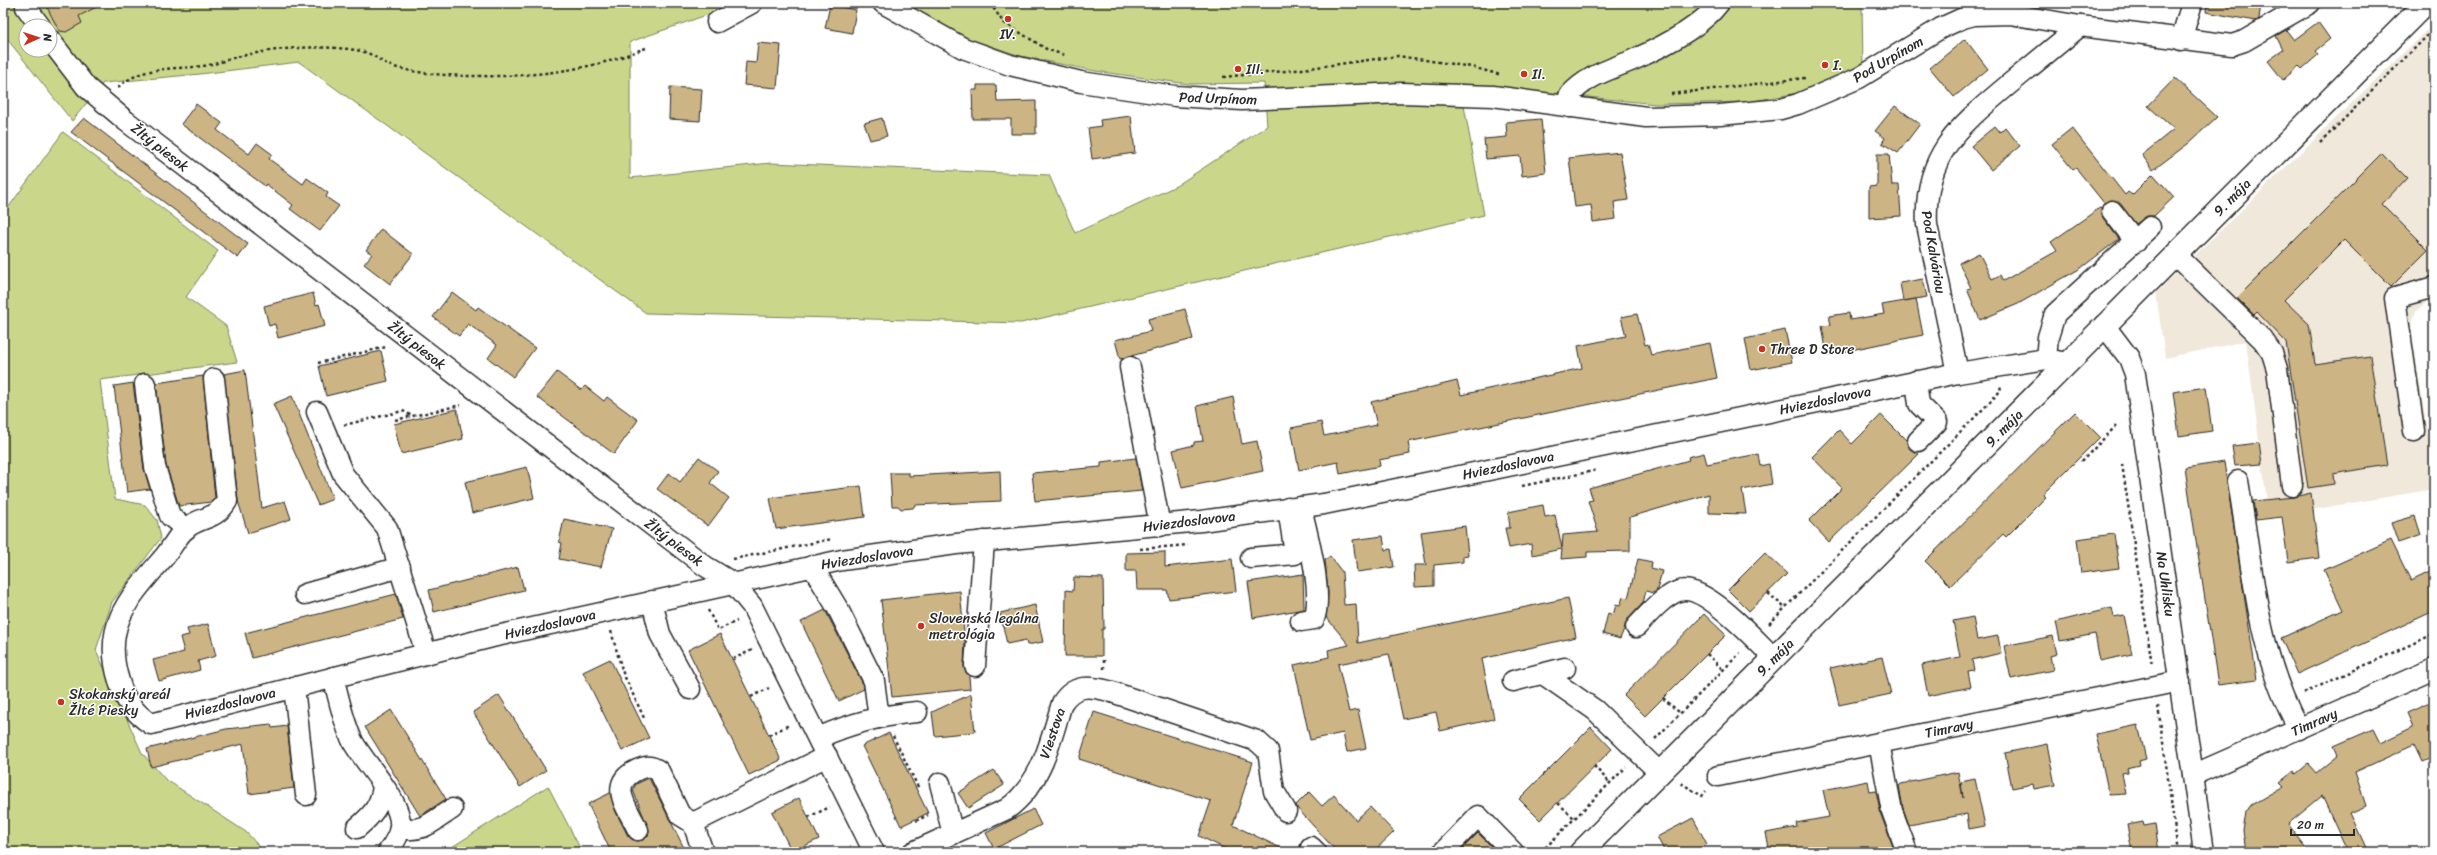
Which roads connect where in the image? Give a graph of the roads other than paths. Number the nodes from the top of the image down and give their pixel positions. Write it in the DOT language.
graph roads {
  1 [pos="752,3"];
  2 [pos="883,3"];
  3 [pos="1720,3"];
  4 [pos="2192,3"];
  5 [pos="2310,3"];
  6 [pos="2426,3"];
  7 [pos="26,7"];
  8 [pos="34,18"];
  9 [pos="717,22"];
  10 [pos="2080,26"];
  11 [pos="2181,40"];
  12 [pos="58,50"];
  13 [pos="1570,107"];
  14 [pos="2112,211"];
  15 [pos="2150,227"];
  16 [pos="2136,242"];
  17 [pos="2175,254"];
  18 [pos="2434,287"];
  19 [pos="2104,325"];
  20 [pos="2046,359"];
  21 [pos="2067,363"];
  22 [pos="1130,367"];
  23 [pos="1958,372"];
  24 [pos="214,379"];
  25 [pos="1916,382"];
  26 [pos="144,384"];
  27 [pos="317,412"];
  28 [pos="2414,431"];
  29 [pos="1918,441"];
  30 [pos="2238,481"];
  31 [pos="2292,486"];
  32 [pos="1294,508"];
  33 [pos="1160,526"];
  34 [pos="186,529"];
  35 [pos="984,541"];
  36 [pos="1251,558"];
  37 [pos="812,566"];
  38 [pos="400,568"];
  39 [pos="733,583"];
  40 [pos="306,594"];
  41 [pos="652,601"];
  42 [pos="1301,621"];
  43 [pos="1636,626"];
  44 [pos="426,653"];
  45 [pos="1774,658"];
  46 [pos="975,666"];
  47 [pos="1565,668"];
  48 [pos="2434,669"];
  49 [pos="1543,674"];
  50 [pos="333,677"];
  51 [pos="1513,681"];
  52 [pos="2180,681"];
  53 [pos="294,687"];
  54 [pos="690,689"];
  55 [pos="917,712"];
  56 [pos="884,724"];
  57 [pos="2299,729"];
  58 [pos="818,738"];
  59 [pos="1879,743"];
  60 [pos="827,756"];
  61 [pos="1660,773"];
  62 [pos="2193,775"];
  63 [pos="1718,776"];
  64 [pos="940,783"];
  65 [pos="382,787"];
  66 [pos="306,795"];
  67 [pos="452,809"];
  68 [pos="1286,811"];
  69 [pos="693,823"];
  70 [pos="357,828"];
  71 [pos="400,828"];
  72 [pos="638,830"];
  73 [pos="953,834"];
  74 [pos="388,852"];
  75 [pos="703,852"];
  76 [pos="874,852"];
  77 [pos="913,852"];
  78 [pos="1442,852"];
  79 [pos="1513,852"];
  80 [pos="1581,852"];
  81 [pos="1907,852"];
  82 [pos="2204,852"];
  1 -- 9 [label="street"];
  2 -- 13 [label="street, Pod Urpínom"];
  3 -- 13 [label="street"];
  4 -- 11 [label="street"];
  5 -- 11 [label="street, Pod Urpínom"];
  6 -- 17 [label="main road, 9. mája"];
  7 -- 8 [label="street"];
  10 -- 11 [label="street, Pod Urpínom"];
  10 -- 13 [label="street, Pod Urpínom"];
  10 -- 23 [label="street, Pod Kalváriou"];
  12 -- 39 [label="street, Žltý piesok"];
  14 -- 16 [label="street"];
  15 -- 16 [label="street"];
  16 -- 20 [label="street"];
  17 -- 19 [label="main road, 9. mája"];
  17 -- 31 [label="street"];
  18 -- 28 [label="street"];
  19 -- 21 [label="main road, 9. mája"];
  19 -- 52 [label="street, Na Uhlisku"];
  20 -- 21 [label="street, Hviezdoslavova"];
  20 -- 23 [label="street, Hviezdoslavova"];
  21 -- 45 [label="main road, 9. mája"];
  22 -- 33 [label="street"];
  23 -- 25 [label="street, Hviezdoslavova"];
  24 -- 34 [label="street"];
  25 -- 29 [label="street"];
  25 -- 32 [label="street, Hviezdoslavova"];
  26 -- 34 [label="street"];
  27 -- 38 [label="street"];
  30 -- 57 [label="street"];
  32 -- 33 [label="street, Hviezdoslavova"];
  32 -- 36 [label="street"];
  32 -- 42 [label="street"];
  33 -- 35 [label="street, Hviezdoslavova"];
  34 -- 53 [label="street, Hviezdoslavova"];
  35 -- 37 [label="street, Hviezdoslavova"];
  35 -- 46 [label="street"];
  37 -- 39 [label="street, Hviezdoslavova"];
  37 -- 56 [label="street"];
  38 -- 40 [label="street"];
  38 -- 44 [label="street"];
  39 -- 41 [label="street, Hviezdoslavova"];
  39 -- 58 [label="street"];
  41 -- 44 [label="street, Hviezdoslavova"];
  41 -- 54 [label="street"];
  43 -- 45 [label="street"];
  44 -- 50 [label="street, Hviezdoslavova"];
  45 -- 61 [label="main road, 9. mája"];
  47 -- 49 [label="street"];
  48 -- 57 [label="street, Timravy"];
  49 -- 51 [label="street"];
  49 -- 61 [label="street"];
  50 -- 53 [label="street, Hviezdoslavova"];
  50 -- 65 [label="street"];
  52 -- 59 [label="street, Timravy"];
  52 -- 62 [label="street, Na Uhlisku"];
  53 -- 66 [label="street"];
  55 -- 56 [label="street"];
  56 -- 58 [label="street"];
  57 -- 62 [label="street, Timravy"];
  58 -- 60 [label="street"];
  59 -- 63 [label="street, Timravy"];
  59 -- 81 [label="street"];
  60 -- 69 [label="street"];
  60 -- 76 [label="street"];
  61 -- 80 [label="main road, 9. mája"];
  62 -- 82 [label="street, Na Uhlisku"];
  64 -- 73 [label="street"];
  65 -- 70 [label="street"];
  65 -- 71 [label="street"];
  67 -- 71 [label="street"];
  68 -- 73 [label="street, Viestova"];
  69 -- 72 [label="street"];
  69 -- 75 [label="street"];
  71 -- 74 [label="street"];
  73 -- 77 [label="street, Viestova"];
  78 -- 79 [label="street"];
}
